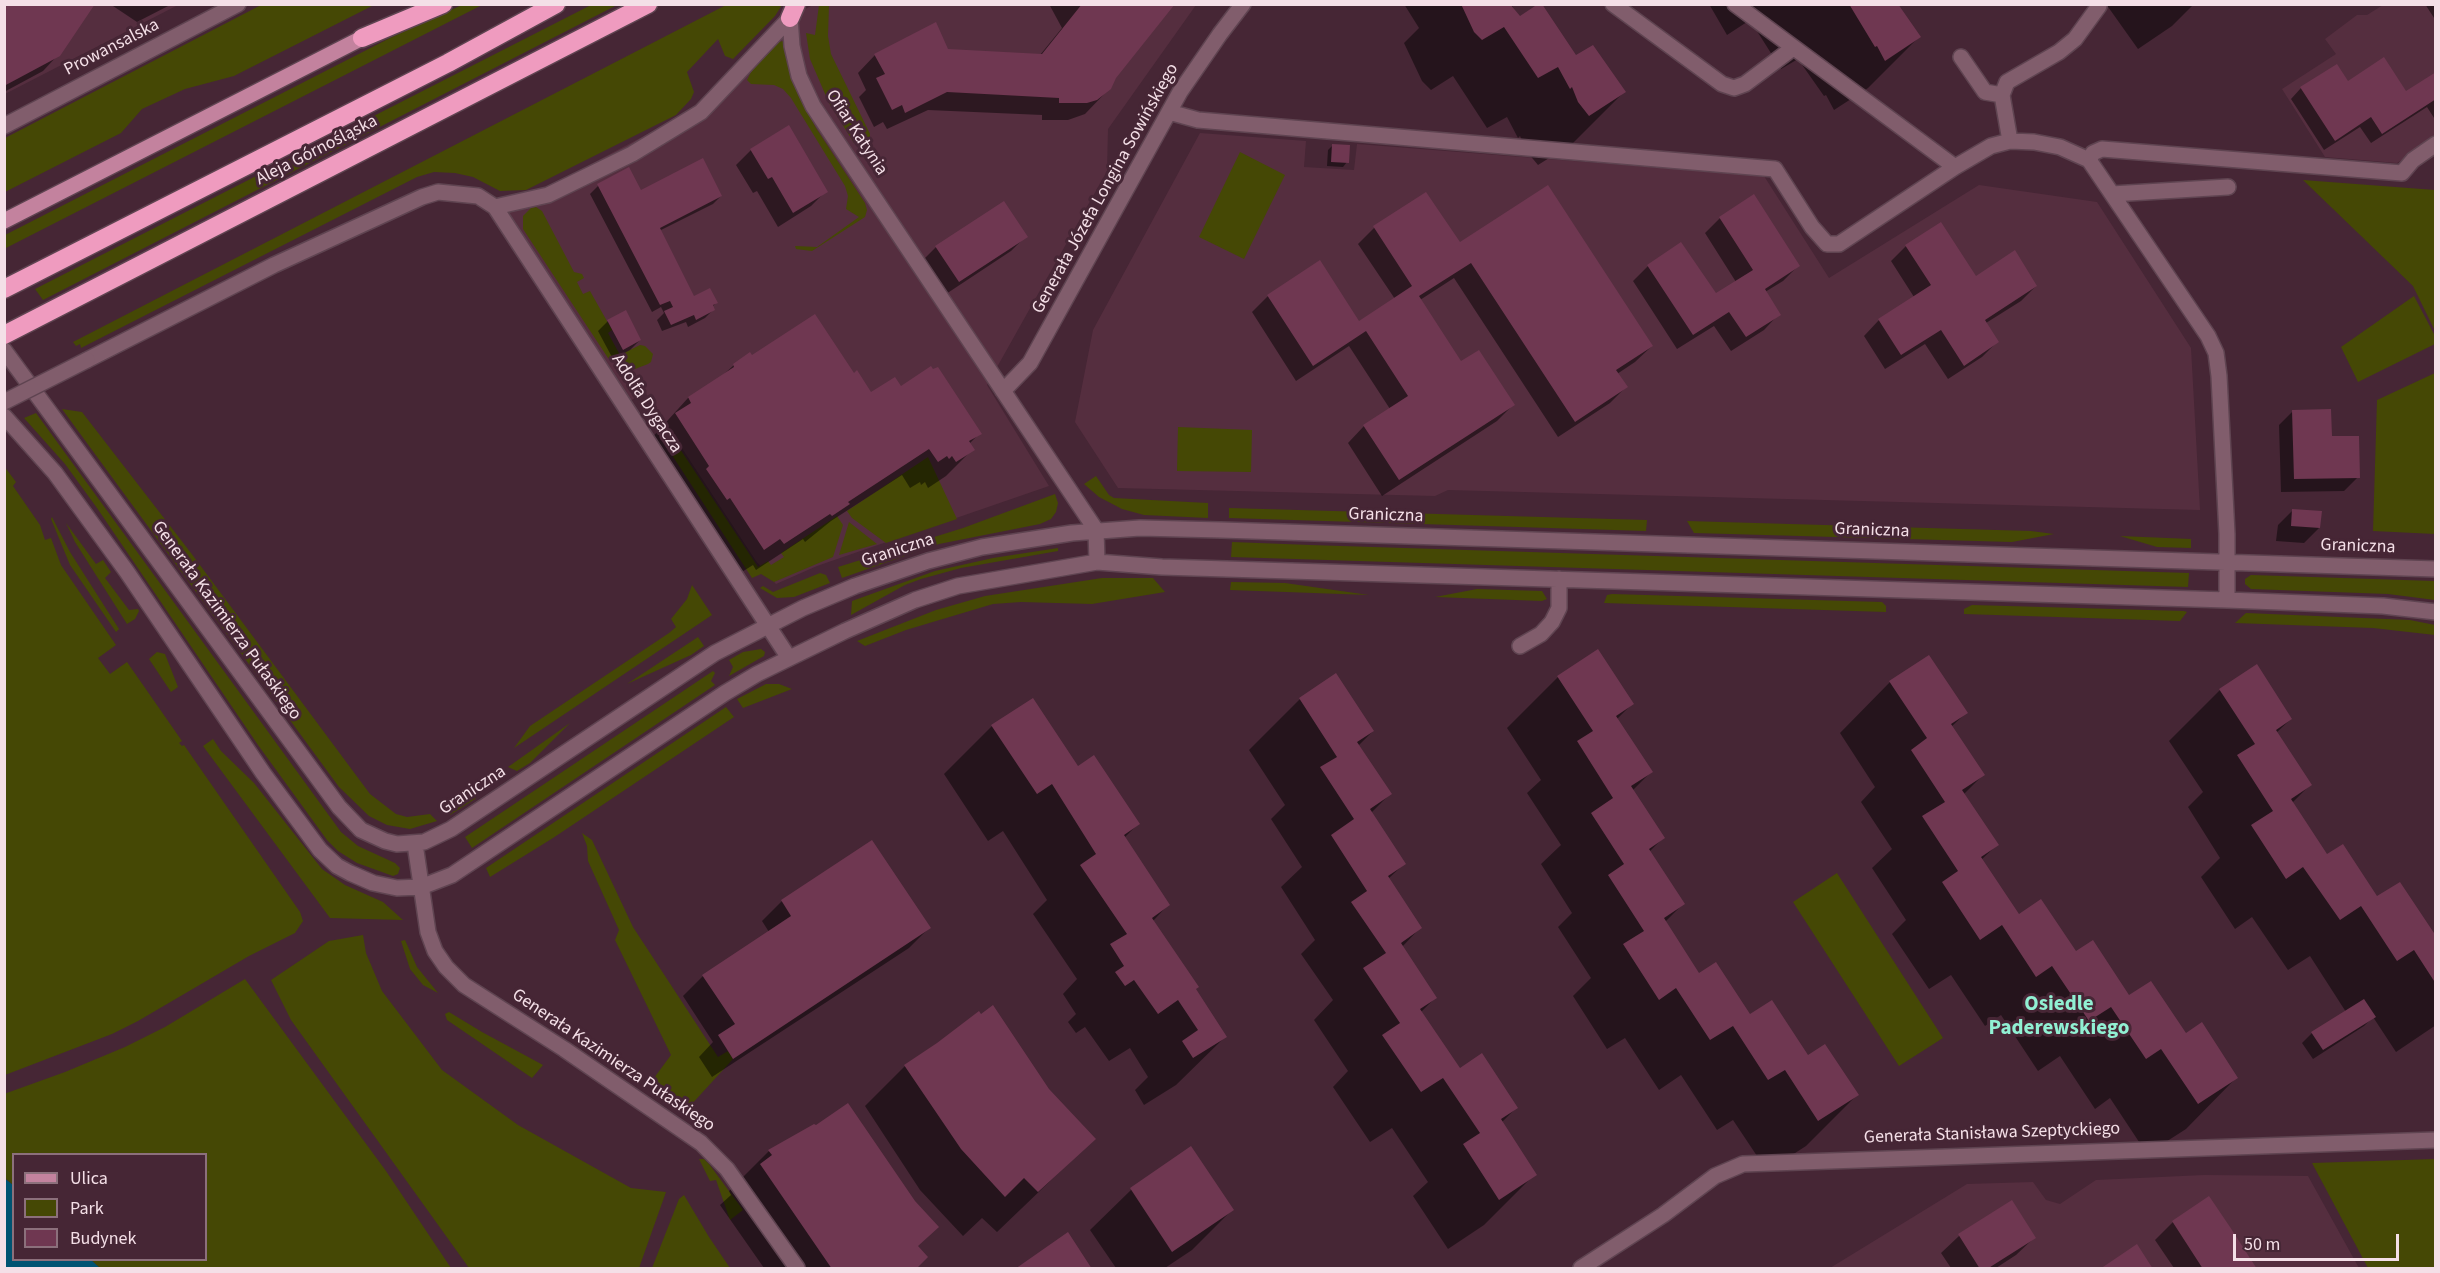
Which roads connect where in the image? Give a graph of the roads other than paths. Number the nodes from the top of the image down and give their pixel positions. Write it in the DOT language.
graph roads {
  1 [pos="238,4"];
  2 [pos="422,4"];
  3 [pos="443,4"];
  4 [pos="556,4"];
  5 [pos="648,4"];
  6 [pos="1243,4"];
  7 [pos="1613,4"];
  8 [pos="1735,4"];
  9 [pos="2099,6"];
  10 [pos="793,11"];
  11 [pos="362,38"];
  12 [pos="1793,48"];
  13 [pos="1961,57"];
  14 [pos="2002,95"];
  15 [pos="1169,112"];
  16 [pos="4,126"];
  17 [pos="2010,141"];
  18 [pos="2436,144"];
  19 [pos="2089,160"];
  20 [pos="1956,167"];
  21 [pos="2228,187"];
  22 [pos="2112,194"];
  23 [pos="495,207"];
  24 [pos="4,221"];
  25 [pos="12,285"];
  26 [pos="4,335"];
  27 [pos="4,350"];
  28 [pos="1003,391"];
  29 [pos="4,402"];
  30 [pos="4,416"];
  31 [pos="1096,530"];
  32 [pos="1097,562"];
  33 [pos="2228,562"];
  34 [pos="2436,569"];
  35 [pos="1559,579"];
  36 [pos="2226,600"];
  37 [pos="2436,612"];
  38 [pos="767,625"];
  39 [pos="1520,646"];
  40 [pos="789,658"];
  41 [pos="415,844"];
  42 [pos="421,887"];
  43 [pos="2436,1140"];
  44 [pos="1581,1268"];
  45 [pos="797,1269"];
  1 -- 16 [label="street, Prowansalska"];
  2 -- 11 [label="street"];
  3 -- 11 [label="highway"];
  4 -- 25 [label="highway"];
  5 -- 26 [label="highway, Aleja Górnośląska"];
  6 -- 15 [label="street, Generała Józefa Longina Sowińskiego"];
  7 -- 12 [label="street"];
  8 -- 12 [label="street"];
  9 -- 14 [label="street"];
  10 -- 23 [label="street, Ofiar Katynia"];
  10 -- 28 [label="street, Ofiar Katynia"];
  11 -- 24 [label="main road"];
  12 -- 20 [label="street"];
  13 -- 14 [label="street"];
  14 -- 17 [label="street"];
  15 -- 20 [label="street"];
  15 -- 28 [label="street, Generała Józefa Longina Sowińskiego"];
  17 -- 19 [label="street"];
  17 -- 20 [label="street"];
  18 -- 19 [label="street"];
  19 -- 22 [label="street"];
  21 -- 22 [label="street"];
  22 -- 33 [label="street"];
  23 -- 29 [label="street, bridge"];
  23 -- 38 [label="street, Adolfa Dygacza"];
  27 -- 41 [label="street, Generała Kazimierza Pułaskiego"];
  28 -- 31 [label="street, Ofiar Katynia"];
  30 -- 42 [label="street"];
  31 -- 32 [label="street"];
  31 -- 33 [label="street, Graniczna"];
  31 -- 38 [label="street, Graniczna"];
  32 -- 35 [label="street"];
  32 -- 40 [label="street"];
  33 -- 34 [label="street, Graniczna"];
  33 -- 36 [label="street"];
  35 -- 36 [label="street"];
  35 -- 39 [label="street"];
  36 -- 37 [label="street"];
  38 -- 40 [label="street, Adolfa Dygacza"];
  38 -- 41 [label="street, Graniczna"];
  40 -- 42 [label="street"];
  41 -- 42 [label="street, Generała Kazimierza Pułaskiego"];
  42 -- 45 [label="street, Generała Kazimierza Pułaskiego"];
  43 -- 44 [label="street, Generała Stanisława Szeptyckiego"];
}
